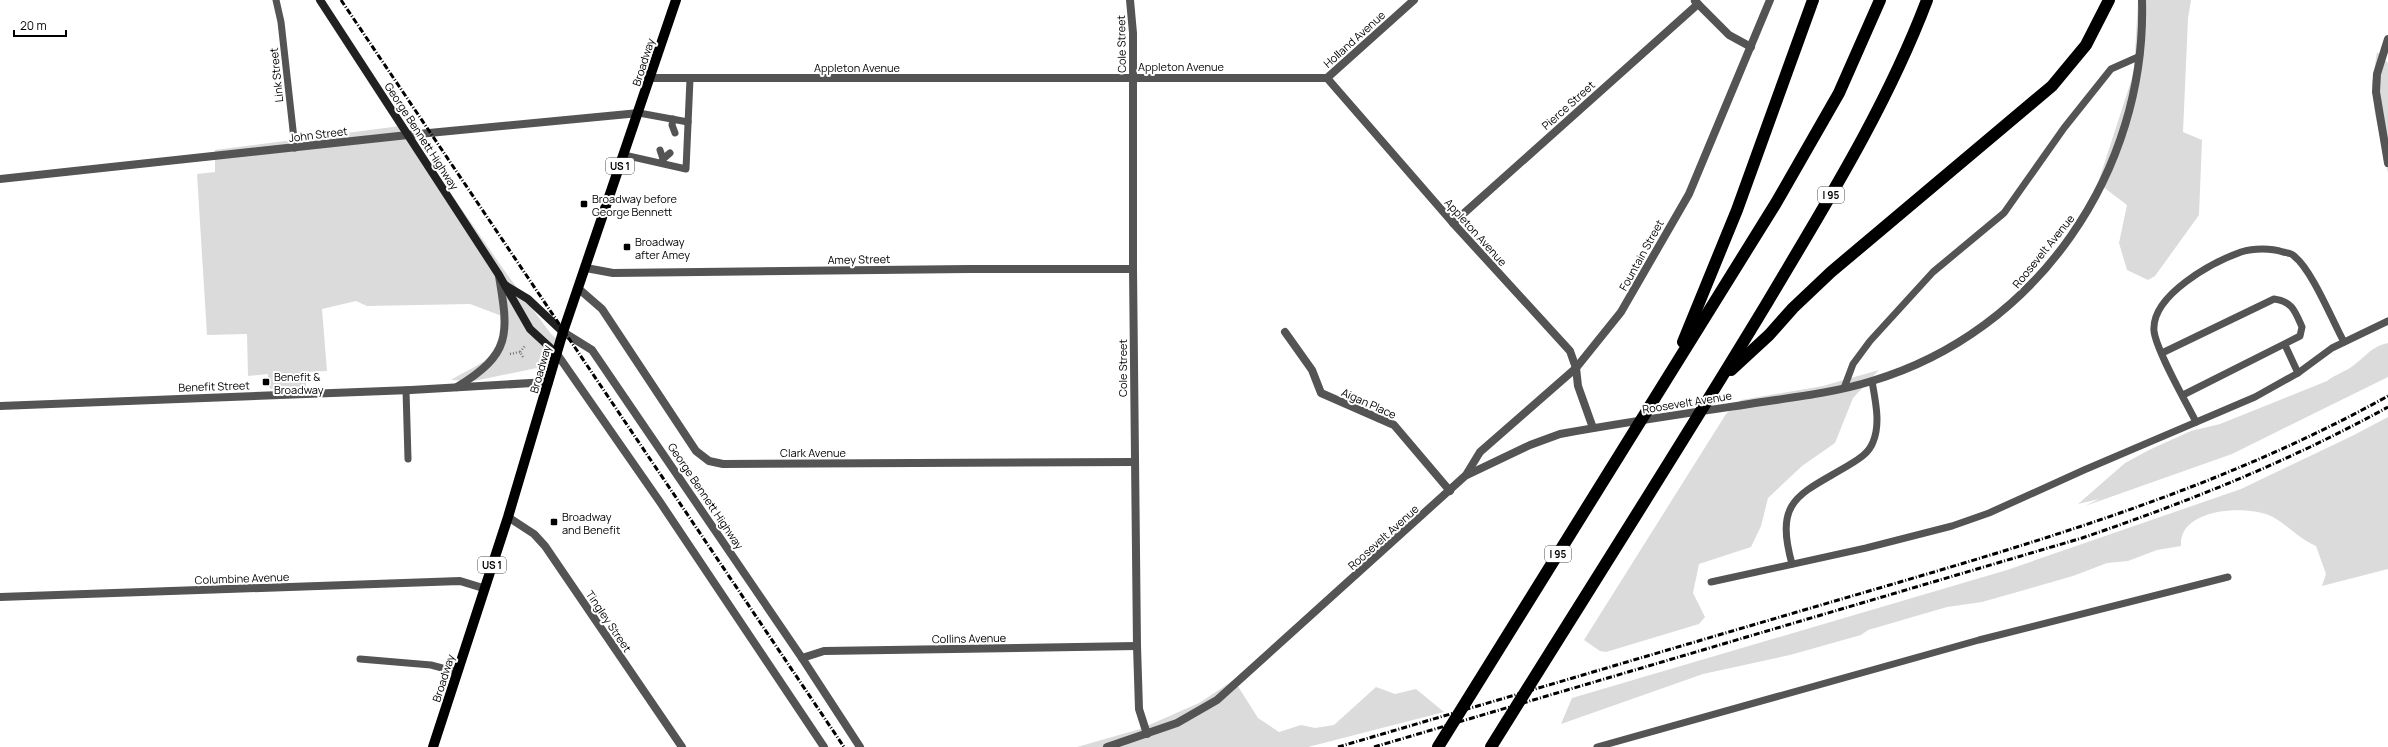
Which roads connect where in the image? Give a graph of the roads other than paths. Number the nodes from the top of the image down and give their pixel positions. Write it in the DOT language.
graph roads {
  1 [pos="276,0"];
  2 [pos="320,0"];
  3 [pos="676,0"];
  4 [pos="1130,0"];
  5 [pos="1414,0"];
  6 [pos="1770,0"];
  7 [pos="1813,0"];
  8 [pos="1880,0"];
  9 [pos="1927,0"];
  10 [pos="2109,0"];
  11 [pos="2142,0"];
  12 [pos="1696,2"];
  13 [pos="2388,39"];
  14 [pos="1751,47"];
  15 [pos="2138,57"];
  16 [pos="1132,77"];
  17 [pos="651,78"];
  18 [pos="1326,78"];
  19 [pos="690,79"];
  20 [pos="639,113"];
  21 [pos="673,122"];
  22 [pos="688,122"];
  23 [pos="665,130"];
  24 [pos="676,133"];
  25 [pos="408,135"];
  26 [pos="295,148"];
  27 [pos="660,150"];
  28 [pos="670,153"];
  29 [pos="624,155"];
  30 [pos="662,161"];
  31 [pos="2388,162"];
  32 [pos="0,179"];
  33 [pos="1453,223"];
  34 [pos="586,268"];
  35 [pos="1133,269"];
  36 [pos="499,275"];
  37 [pos="505,285"];
  38 [pos="579,289"];
  39 [pos="2388,321"];
  40 [pos="564,332"];
  41 [pos="1285,332"];
  42 [pos="2344,342"];
  43 [pos="2285,345"];
  44 [pos="2162,353"];
  45 [pos="557,354"];
  46 [pos="1576,368"];
  47 [pos="1671,371"];
  48 [pos="2298,373"];
  49 [pos="1719,381"];
  50 [pos="1872,381"];
  51 [pos="549,382"];
  52 [pos="456,388"];
  53 [pos="1844,388"];
  54 [pos="406,390"];
  55 [pos="2183,395"];
  56 [pos="0,406"];
  57 [pos="2196,422"];
  58 [pos="1593,428"];
  59 [pos="408,459"];
  60 [pos="1134,462"];
  61 [pos="1465,476"];
  62 [pos="1450,491"];
  63 [pos="508,517"];
  64 [pos="1792,564"];
  65 [pos="2228,577"];
  66 [pos="1712,582"];
  67 [pos="483,588"];
  68 [pos="0,597"];
  69 [pos="1137,646"];
  70 [pos="802,658"];
  71 [pos="360,659"];
  72 [pos="457,672"];
  73 [pos="1147,734"];
  74 [pos="433,747"];
  75 [pos="682,747"];
  76 [pos="824,747"];
  77 [pos="860,747"];
  78 [pos="1107,747"];
  79 [pos="1438,747"];
  80 [pos="1492,747"];
  81 [pos="1597,747"];
  1 -- 26 [label="lane, Link Street"];
  2 -- 25 [label="main road, George Bennett Highway"];
  3 -- 17 [label="main road, Broadway / US 1"];
  4 -- 16 [label="street, Cole Street"];
  5 -- 18 [label="street, Holland Avenue"];
  6 -- 14 [label="street, Fountain Street"];
  7 -- 47 [label="highway"];
  8 -- 47 [label="highway, I 95"];
  9 -- 49 [label="highway, I 95"];
  10 -- 49 [label="highway"];
  11 -- 15 [label="street, Roosevelt Avenue"];
  12 -- 14 [label="street"];
  12 -- 33 [label="street, Pierce Street"];
  13 -- 31 [label="street"];
  14 -- 46 [label="street, Fountain Street"];
  15 -- 50 [label="street, Roosevelt Avenue"];
  15 -- 53 [label="lane"];
  16 -- 18 [label="street, Appleton Avenue"];
  16 -- 19 [label="street, Appleton Avenue"];
  16 -- 35 [label="street, Cole Street"];
  17 -- 19 [label="street, Appleton Avenue"];
  17 -- 20 [label="main road, Broadway / US 1"];
  18 -- 33 [label="street, Appleton Avenue"];
  19 -- 22 [label="lane"];
  20 -- 21 [label="lane"];
  20 -- 25 [label="street, John Street"];
  20 -- 29 [label="main road, Broadway / US 1"];
  21 -- 22 [label="lane"];
  21 -- 23 [label="lane"];
  21 -- 24 [label="lane"];
  22 -- 30 [label="lane"];
  25 -- 26 [label="street, John Street"];
  25 -- 36 [label="main road, George Bennett Highway"];
  26 -- 32 [label="street, John Street"];
  27 -- 30 [label="lane"];
  28 -- 30 [label="lane"];
  29 -- 30 [label="lane"];
  29 -- 34 [label="main road, Broadway / US 1"];
  33 -- 46 [label="street, Appleton Avenue"];
  34 -- 35 [label="street, Amey Street"];
  34 -- 38 [label="main road, Broadway / US 1"];
  35 -- 60 [label="street, Cole Street"];
  36 -- 37 [label="main road, George Bennett Highway"];
  36 -- 52 [label="street"];
  37 -- 40 [label="main road, George Bennett Highway"];
  37 -- 45 [label="main road, George Bennett Highway"];
  38 -- 40 [label="main road, Broadway / US 1"];
  38 -- 60 [label="street, Clark Avenue"];
  39 -- 42 [label="lane"];
  40 -- 45 [label="main road, Broadway / US 1"];
  40 -- 70 [label="street, George Bennett Highway"];
  41 -- 62 [label="street, Aigan Place"];
  42 -- 44 [label="lane"];
  42 -- 48 [label="lane"];
  43 -- 44 [label="lane"];
  43 -- 48 [label="lane"];
  43 -- 55 [label="lane"];
  44 -- 55 [label="lane"];
  45 -- 51 [label="main road, Broadway / US 1"];
  45 -- 76 [label="street, George Bennett Highway"];
  46 -- 58 [label="street, Appleton Avenue"];
  46 -- 61 [label="street, Fountain Street"];
  47 -- 79 [label="highway, I 95"];
  48 -- 57 [label="lane"];
  49 -- 80 [label="highway, I 95"];
  50 -- 53 [label="street, Roosevelt Avenue"];
  50 -- 64 [label="lane"];
  51 -- 52 [label="street, Benefit Street"];
  51 -- 63 [label="main road, Broadway / US 1"];
  52 -- 54 [label="street, Benefit Street"];
  53 -- 58 [label="street, Roosevelt Avenue"];
  54 -- 56 [label="street, Benefit Street"];
  54 -- 59 [label="lane"];
  55 -- 57 [label="lane"];
  57 -- 64 [label="lane"];
  58 -- 61 [label="street, Roosevelt Avenue"];
  60 -- 69 [label="street, Cole Street"];
  61 -- 62 [label="street, Roosevelt Avenue"];
  62 -- 73 [label="street, Roosevelt Avenue"];
  63 -- 67 [label="main road, Broadway / US 1"];
  63 -- 75 [label="street, Tingley Street"];
  64 -- 66 [label="lane"];
  65 -- 81 [label="lane"];
  67 -- 68 [label="street, Columbine Avenue"];
  67 -- 72 [label="main road, Broadway / US 1"];
  69 -- 70 [label="street, Collins Avenue"];
  69 -- 73 [label="street, Cole Street"];
  70 -- 77 [label="street, George Bennett Highway"];
  71 -- 72 [label="lane"];
  72 -- 74 [label="main road, Broadway / US 1"];
  73 -- 78 [label="street, Roosevelt Avenue"];
}
